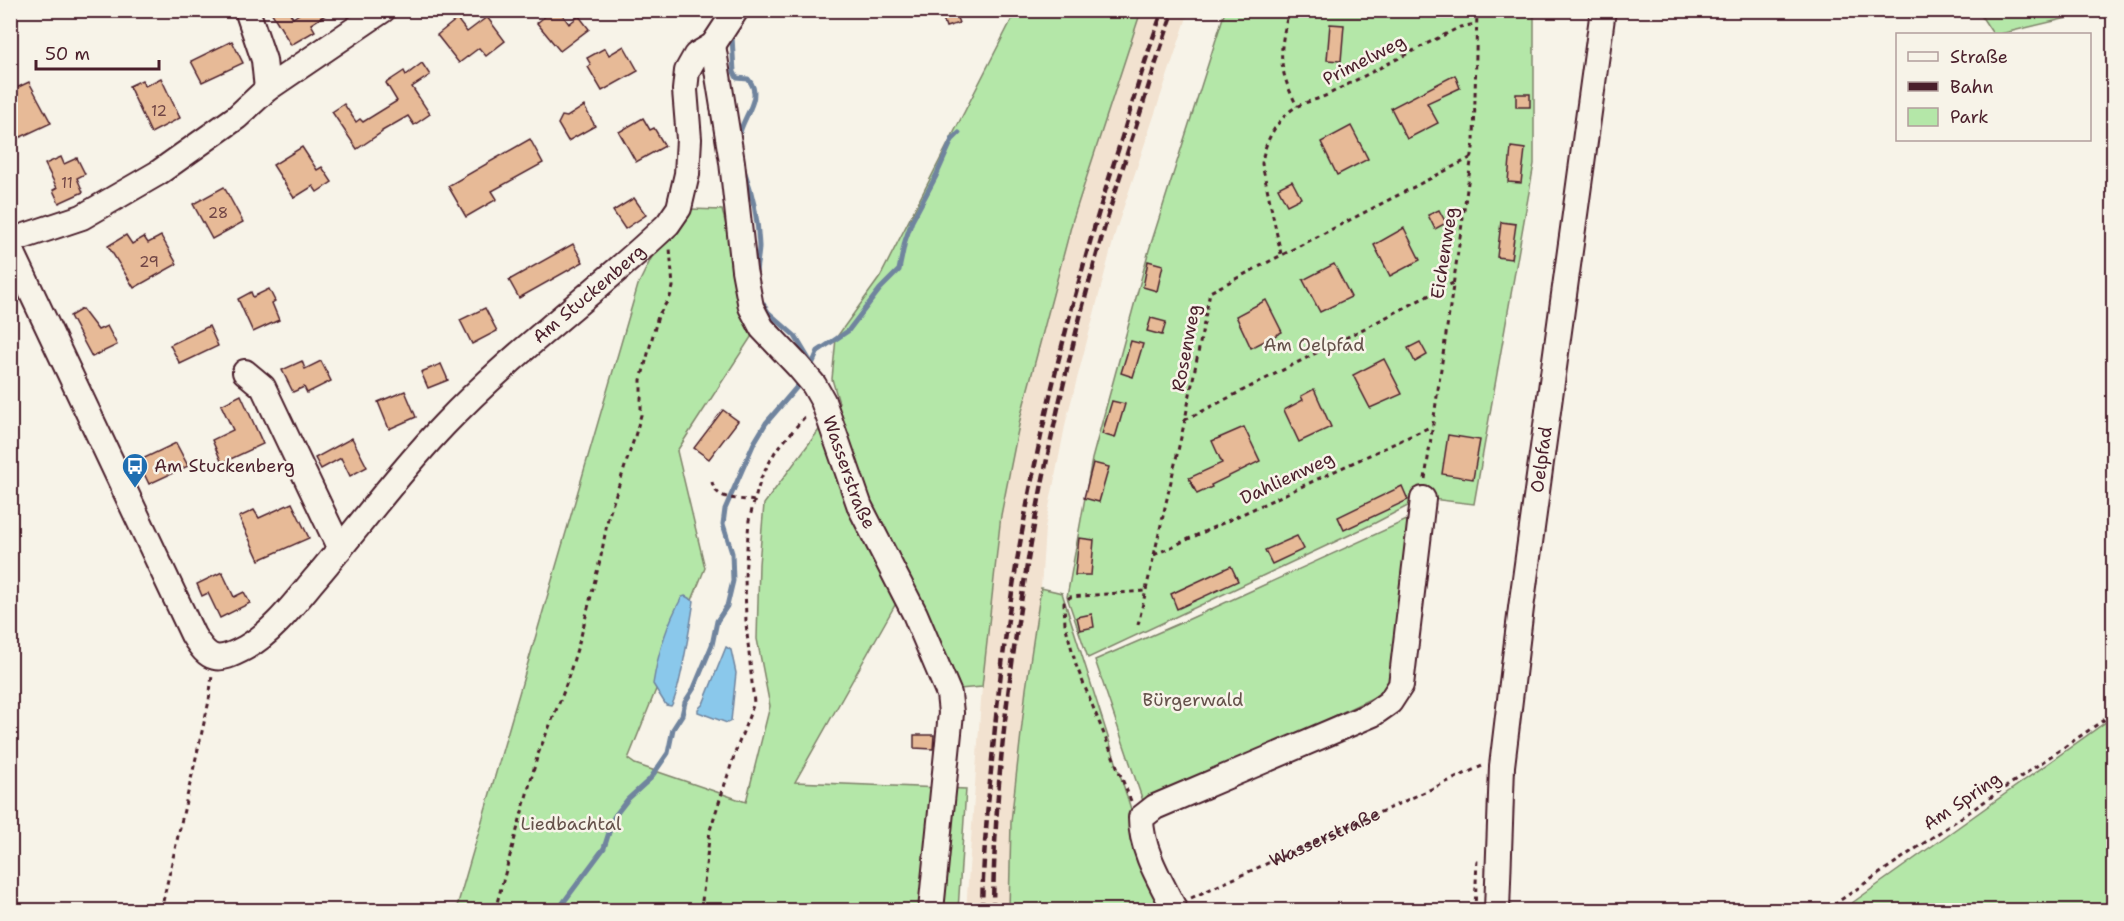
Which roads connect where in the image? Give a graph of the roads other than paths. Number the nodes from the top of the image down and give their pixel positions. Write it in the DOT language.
graph roads {
  1 [pos="247,10"];
  2 [pos="383,10"];
  3 [pos="736,10"];
  4 [pos="1603,10"];
  5 [pos="706,48"];
  6 [pos="267,89"];
  7 [pos="10,241"];
  8 [pos="10,247"];
  9 [pos="245,372"];
  10 [pos="1423,499"];
  11 [pos="340,549"];
  12 [pos="1173,906"];
  13 [pos="931,910"];
  14 [pos="1497,910"];
  1 -- 6 [label="street"];
  2 -- 6 [label="street"];
  3 -- 5 [label="street"];
  4 -- 14 [label="street, Oelpfad"];
  5 -- 11 [label="street, Am Stuckenberg"];
  5 -- 13 [label="street, Wasserstraße"];
  6 -- 7 [label="street"];
  8 -- 11 [label="street, Am Stuckenberg"];
  9 -- 11 [label="street"];
  10 -- 12 [label="street"];
}
